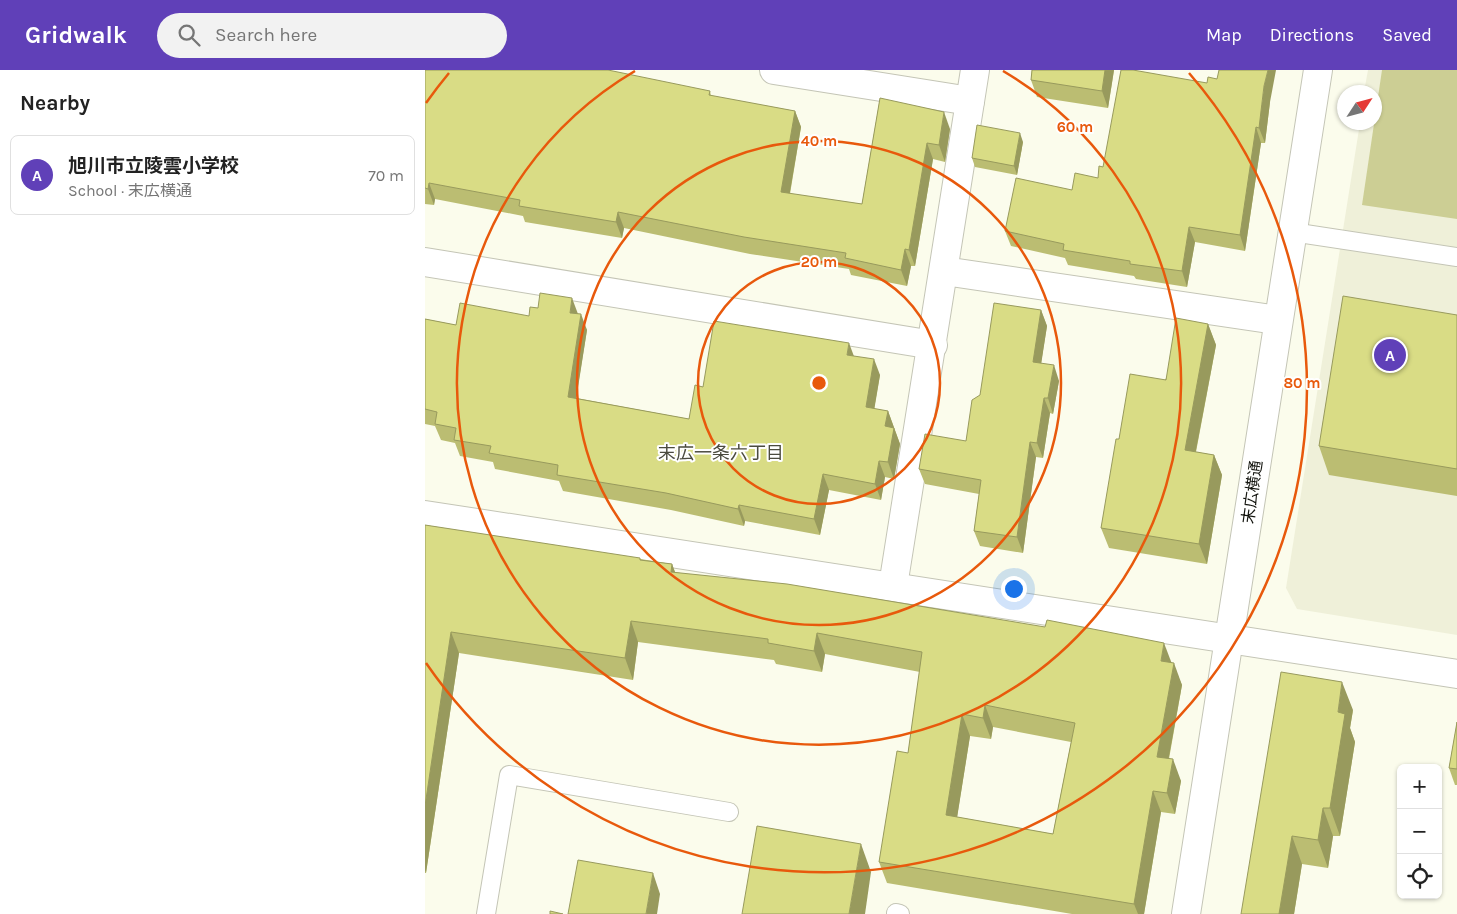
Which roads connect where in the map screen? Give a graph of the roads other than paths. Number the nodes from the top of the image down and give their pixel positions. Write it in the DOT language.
graph roads {
  1 [pos="774,70"];
  2 [pos="975,70"];
  3 [pos="1318,70"];
  4 [pos="970,101"];
  5 [pos="1292,232"];
  6 [pos="1457,257"];
  7 [pos="425,262"];
  8 [pos="945,271"];
  9 [pos="1277,320"];
  10 [pos="933,345"];
  11 [pos="425,515"];
  12 [pos="893,586"];
  13 [pos="1229,638"];
  14 [pos="1457,674"];
  15 [pos="729,812"];
  16 [pos="896,913"];
  17 [pos="485,914"];
  18 [pos="900,914"];
  19 [pos="1186,914"];
  1 -- 4 [label="street"];
  2 -- 4 [label="street"];
  3 -- 5 [label="street, 末広横通"];
  4 -- 8 [label="street"];
  5 -- 6 [label="lane"];
  5 -- 9 [label="street, 末広横通"];
  7 -- 10 [label="street"];
  8 -- 9 [label="street"];
  8 -- 10 [label="street"];
  9 -- 13 [label="street, 末広横通"];
  10 -- 12 [label="street"];
  11 -- 12 [label="street"];
  12 -- 13 [label="street"];
  13 -- 14 [label="street"];
  13 -- 19 [label="street, 末広横通"];
  15 -- 17 [label="lane"];
  16 -- 18 [label="lane"];
}
